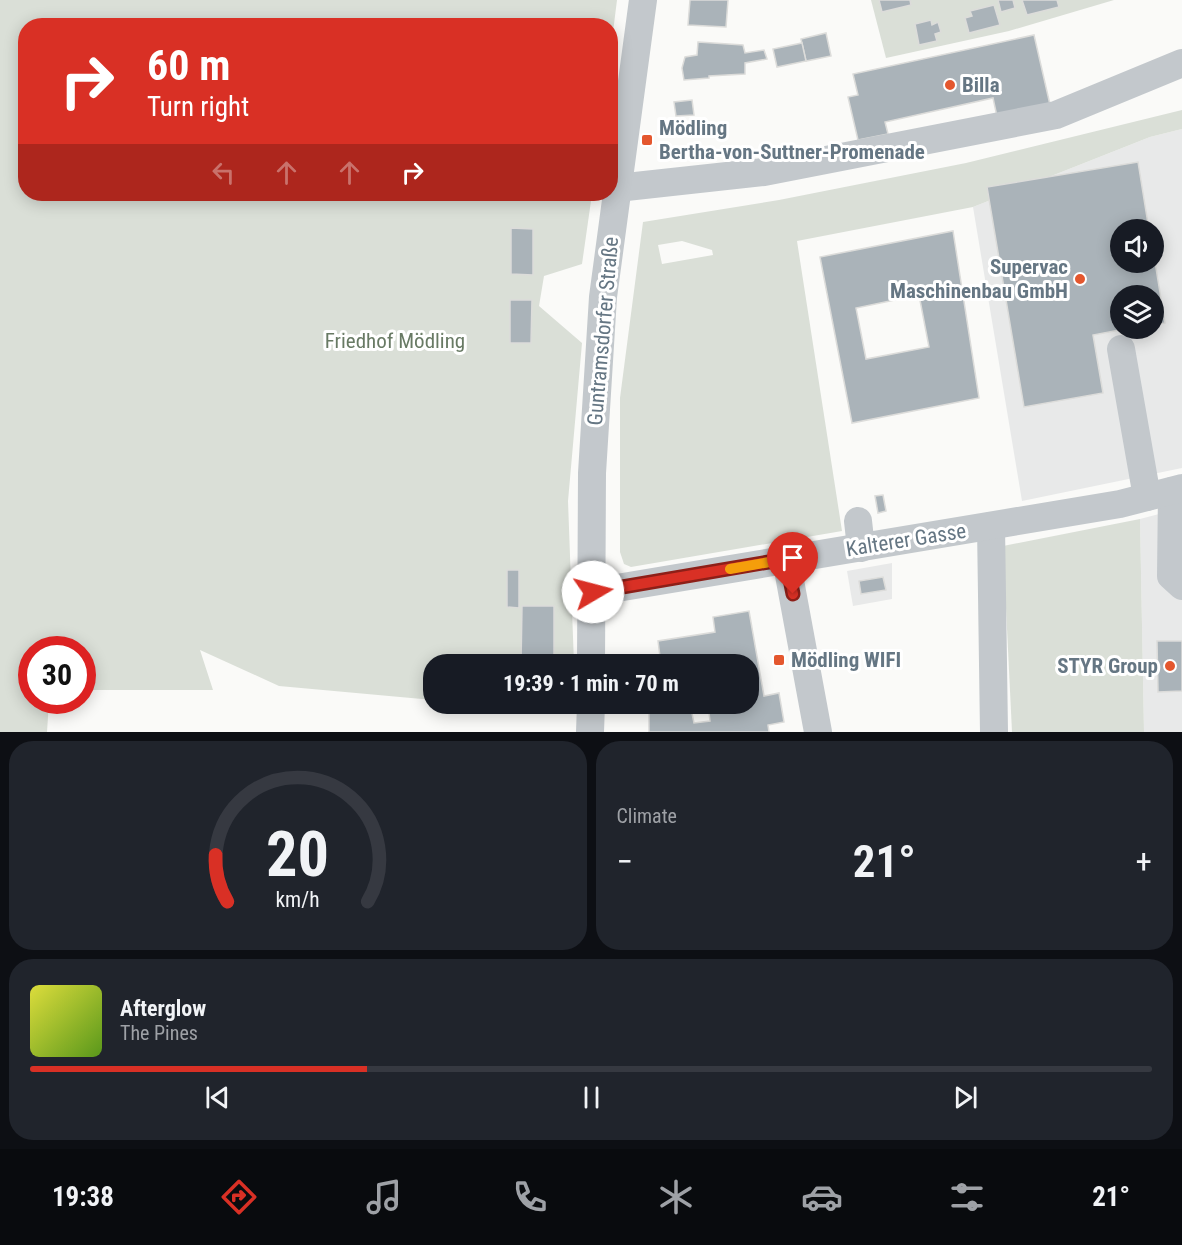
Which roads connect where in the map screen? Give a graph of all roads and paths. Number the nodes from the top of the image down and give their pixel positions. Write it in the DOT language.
graph roads {
  1 [pos="643,0"];
  2 [pos="1182,63"];
  3 [pos="618,181"];
  4 [pos="618,188"];
  5 [pos="615,201"];
  6 [pos="1121,349"];
  7 [pos="1167,492"];
  8 [pos="991,526"];
  9 [pos="786,559"];
  10 [pos="1182,586"];
  11 [pos="593,592"];
  12 [pos="591,654"];
  13 [pos="591,714"];
  14 [pos="590,732"];
  15 [pos="818,732"];
  16 [pos="994,732"];
  1 -- 3 [label="street, Guntramsdorfer Straße"];
  2 -- 4 [label="street"];
  5 -- 11 [label="street, Guntramsdorfer Straße"];
  6 -- 7 [label="street"];
  7 -- 8 [label="street, Kalterer Gasse"];
  7 -- 10 [label="street"];
  8 -- 9 [label="street, Kalterer Gasse"];
  8 -- 16 [label="street"];
  9 -- 11 [label="street, Kalterer Gasse"];
  9 -- 15 [label="street"];
  11 -- 12 [label="street, Guntramsdorfer Straße"];
  13 -- 14 [label="street"];
}
